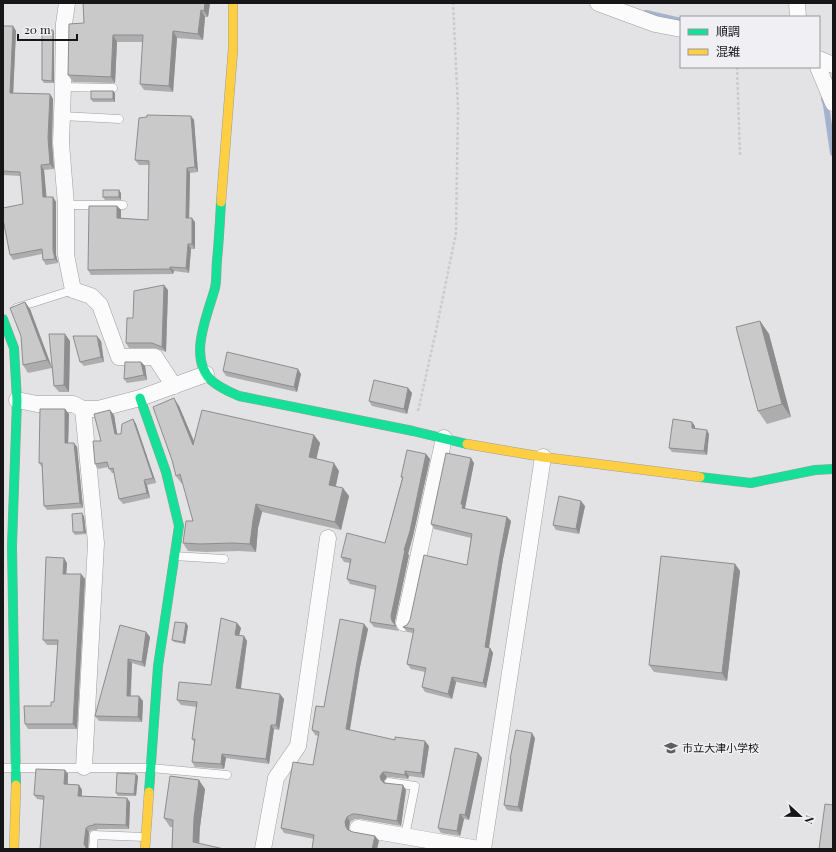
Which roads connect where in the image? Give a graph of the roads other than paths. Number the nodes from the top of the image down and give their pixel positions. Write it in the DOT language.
graph roads {
  1 [pos="67,3"];
  2 [pos="233,3"];
  3 [pos="598,3"];
  4 [pos="798,3"];
  5 [pos="798,16"];
  6 [pos="680,29"];
  7 [pos="820,59"];
  8 [pos="833,65"];
  9 [pos="818,68"];
  10 [pos="64,87"];
  11 [pos="112,88"];
  12 [pos="833,103"];
  13 [pos="62,116"];
  14 [pos="119,119"];
  15 [pos="66,205"];
  16 [pos="123,205"];
  17 [pos="73,290"];
  18 [pos="3,314"];
  19 [pos="3,319"];
  20 [pos="9,349"];
  21 [pos="206,374"];
  22 [pos="174,386"];
  23 [pos="140,398"];
  24 [pos="18,400"];
  25 [pos="82,409"];
  26 [pos="444,438"];
  27 [pos="542,457"];
  28 [pos="833,469"];
  29 [pos="328,538"];
  30 [pos="7,546"];
  31 [pos="174,556"];
  32 [pos="224,559"];
  33 [pos="404,624"];
  34 [pos="84,767"];
  35 [pos="3,768"];
  36 [pos="16,768"];
  37 [pos="151,768"];
  38 [pos="227,775"];
  39 [pos="390,782"];
  40 [pos="358,828"];
  41 [pos="405,836"];
  42 [pos="146,838"];
  43 [pos="14,849"];
  44 [pos="93,849"];
  45 [pos="145,849"];
  46 [pos="262,849"];
  47 [pos="479,849"];
  48 [pos="483,849"];
  1 -- 10 [label="street"];
  2 -- 21 [label="street"];
  3 -- 6 [label="street"];
  4 -- 5 [label="street"];
  7 -- 8 [label="street"];
  9 -- 12 [label="street"];
  10 -- 11 [label="lane"];
  10 -- 13 [label="street"];
  13 -- 14 [label="lane"];
  13 -- 15 [label="street"];
  15 -- 16 [label="lane"];
  15 -- 17 [label="street"];
  17 -- 18 [label="lane"];
  17 -- 22 [label="street"];
  19 -- 20 [label="street"];
  20 -- 24 [label="street"];
  21 -- 22 [label="street"];
  21 -- 26 [label="street"];
  22 -- 23 [label="street"];
  23 -- 25 [label="street"];
  23 -- 31 [label="street"];
  24 -- 25 [label="street"];
  24 -- 30 [label="street"];
  25 -- 34 [label="street"];
  26 -- 27 [label="street"];
  26 -- 33 [label="street"];
  27 -- 28 [label="street"];
  27 -- 48 [label="street"];
  29 -- 46 [label="street"];
  30 -- 36 [label="street"];
  31 -- 32 [label="lane"];
  31 -- 37 [label="street"];
  34 -- 36 [label="lane"];
  34 -- 37 [label="lane"];
  35 -- 36 [label="lane"];
  36 -- 43 [label="street"];
  37 -- 38 [label="lane"];
  37 -- 42 [label="street"];
  39 -- 41 [label="lane"];
  40 -- 41 [label="street"];
  41 -- 47 [label="street"];
  42 -- 44 [label="lane"];
  42 -- 45 [label="street"];
}
